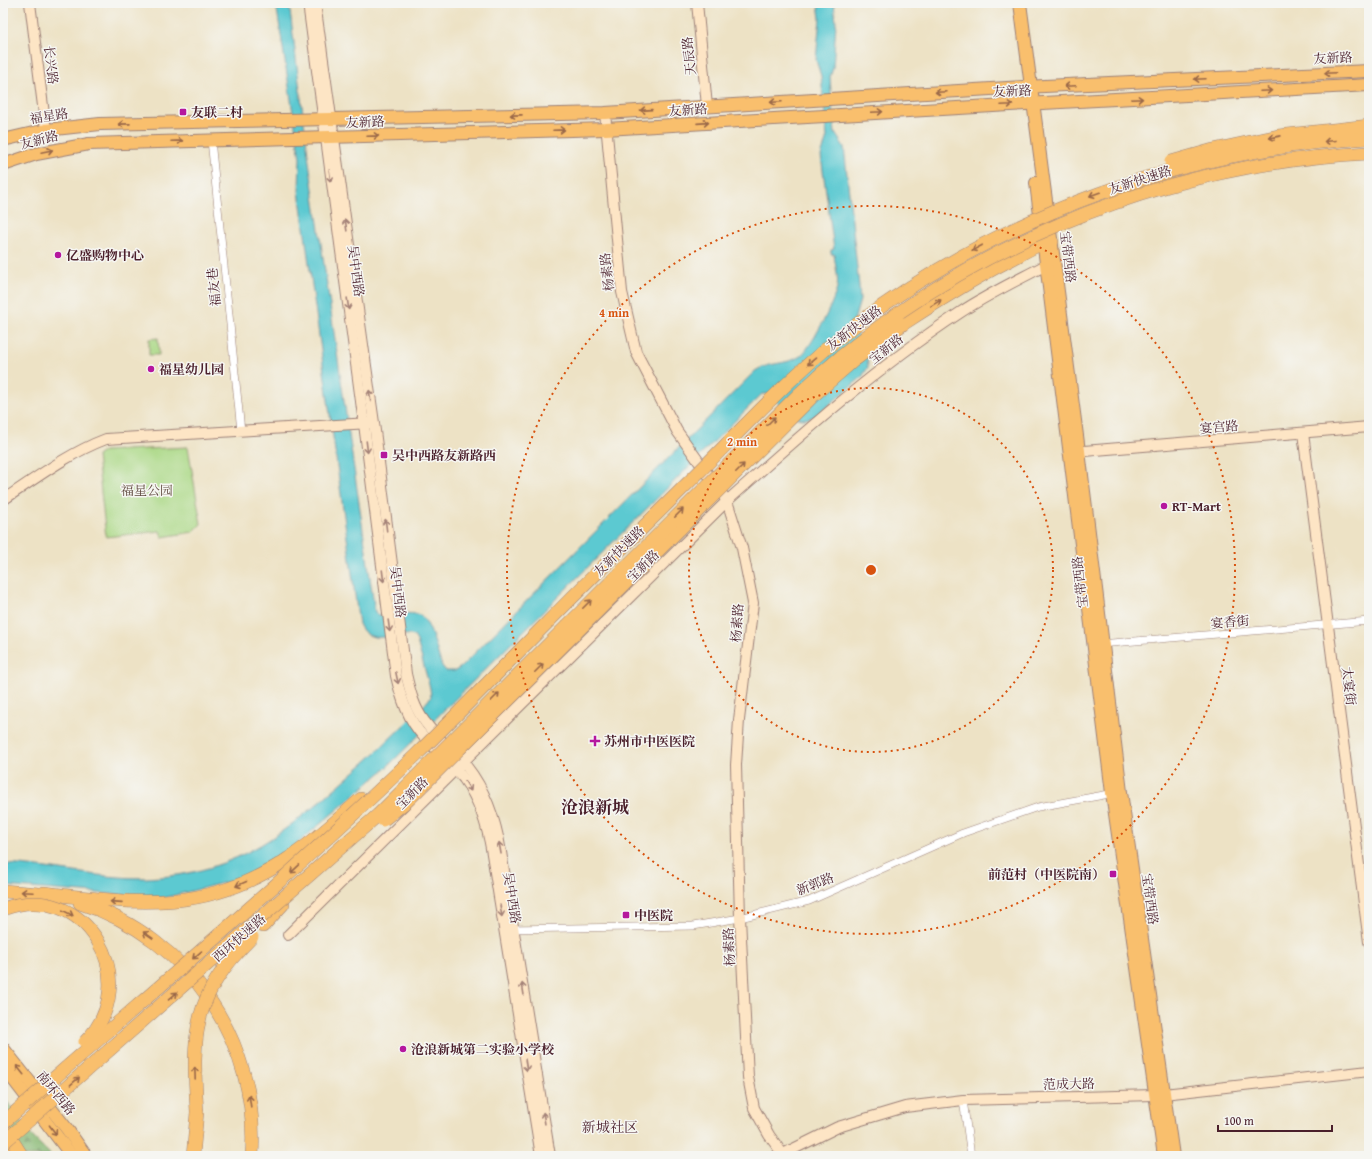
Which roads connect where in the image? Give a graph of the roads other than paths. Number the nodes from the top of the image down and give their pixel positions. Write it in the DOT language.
graph roads {
  1 [pos="30,3"];
  2 [pos="308,3"];
  3 [pos="316,3"];
  4 [pos="696,3"];
  5 [pos="1012,3"];
  6 [pos="1020,3"];
  7 [pos="1369,70"];
  8 [pos="1369,86"];
  9 [pos="1027,87"];
  10 [pos="1030,104"];
  11 [pos="707,106"];
  12 [pos="605,113"];
  13 [pos="322,120"];
  14 [pos="100,124"];
  15 [pos="1369,126"];
  16 [pos="606,129"];
  17 [pos="46,130"];
  18 [pos="329,137"];
  19 [pos="1369,138"];
  20 [pos="3,140"];
  21 [pos="211,140"];
  22 [pos="1369,152"];
  23 [pos="7,163"];
  24 [pos="1112,188"];
  25 [pos="1048,242"];
  26 [pos="1050,265"];
  27 [pos="369,423"];
  28 [pos="1369,427"];
  29 [pos="241,431"];
  30 [pos="1304,433"];
  31 [pos="1074,452"];
  32 [pos="3,500"];
  33 [pos="727,501"];
  34 [pos="1369,622"];
  35 [pos="1328,626"];
  36 [pos="396,642"];
  37 [pos="1097,645"];
  38 [pos="454,716"];
  39 [pos="468,724"];
  40 [pos="427,733"];
  41 [pos="418,753"];
  42 [pos="442,764"];
  43 [pos="459,765"];
  44 [pos="1116,793"];
  45 [pos="378,815"];
  46 [pos="296,888"];
  47 [pos="3,891"];
  48 [pos="44,893"];
  49 [pos="3,909"];
  50 [pos="740,918"];
  51 [pos="263,926"];
  52 [pos="508,929"];
  53 [pos="288,935"];
  54 [pos="1369,942"];
  55 [pos="3,1048"];
  56 [pos="3,1066"];
  57 [pos="1369,1071"];
  58 [pos="1159,1095"];
  59 [pos="963,1100"];
  60 [pos="15,1112"];
  61 [pos="3,1124"];
  62 [pos="3,1143"];
  63 [pos="3,1150"];
  64 [pos="545,1155"];
  65 [pos="782,1155"];
  66 [pos="4,1156"];
  67 [pos="22,1156"];
  68 [pos="72,1156"];
  69 [pos="86,1156"];
  70 [pos="194,1156"];
  71 [pos="252,1156"];
  72 [pos="561,1156"];
  73 [pos="971,1156"];
  74 [pos="1164,1156"];
  75 [pos="1173,1156"];
  1 -- 17 [label="street, 长兴路"];
  2 -- 13 [label="street, 吴中西路"];
  3 -- 13 [label="street, 吴中西路"];
  4 -- 11 [label="street, 天辰路"];
  5 -- 9 [label="main road, 宝带西路"];
  6 -- 9 [label="main road, 宝带西路"];
  7 -- 9 [label="main road, 友新路, one-way"];
  10 -- 8 [label="main road, 友新路, one-way"];
  9 -- 10 [label="main road, 宝带西路"];
  9 -- 11 [label="main road, 友新路, one-way"];
  16 -- 10 [label="main road, 友新路, one-way"];
  10 -- 25 [label="main road, 宝带西路"];
  11 -- 12 [label="main road, 友新路, one-way"];
  12 -- 13 [label="main road, 友新路, one-way"];
  12 -- 16 [label="street, 杨素路"];
  13 -- 14 [label="main road, 友新路, one-way"];
  13 -- 18 [label="street, 吴中西路"];
  14 -- 17 [label="main road, 福星路"];
  15 -- 24 [label="highway, one-way, bridge"];
  18 -- 16 [label="main road, 友新路, one-way"];
  16 -- 33 [label="street, 杨素路"];
  17 -- 20 [label="main road, 福星路"];
  18 -- 21 [label="main road, 友新路"];
  18 -- 27 [label="street, 吴中西路"];
  19 -- 24 [label="highway, 友新快速路, one-way, bridge"];
  23 -- 21 [label="main road, 友新路, one-way"];
  21 -- 29 [label="street, 福友巷"];
  39 -- 22 [label="highway, 友新快速路, one-way, bridge"];
  24 -- 38 [label="highway, 友新快速路, one-way, bridge"];
  25 -- 26 [label="main road, 宝带西路"];
  42 -- 25 [label="highway, one-way, bridge"];
  26 -- 31 [label="main road, 宝带西路"];
  26 -- 33 [label="street, 宝新路"];
  27 -- 29 [label="street"];
  27 -- 36 [label="street, 吴中西路"];
  28 -- 30 [label="street, 宴宫路"];
  29 -- 32 [label="street"];
  30 -- 31 [label="street, 宴宫路"];
  30 -- 35 [label="street, 太宴街"];
  31 -- 37 [label="main road, 宝带西路"];
  33 -- 43 [label="street, 宝新路"];
  33 -- 50 [label="street, 杨素路"];
  34 -- 35 [label="street, 宴香街"];
  35 -- 37 [label="street, 宴香街"];
  35 -- 54 [label="street, 太宴街"];
  36 -- 40 [label="street, 吴中西路"];
  36 -- 40 [label="street, 吴中西路, one-way"];
  37 -- 44 [label="main road, 宝带西路"];
  38 -- 41 [label="highway, 西环快速路, bridge"];
  39 -- 45 [label="highway, 西环快速路, bridge"];
  40 -- 43 [label="street, 吴中西路"];
  41 -- 48 [label="highway, one-way, bridge"];
  41 -- 60 [label="highway, 西环快速路, one-way, bridge"];
  42 -- 45 [label="highway, bridge"];
  42 -- 51 [label="highway, bridge"];
  43 -- 52 [label="street, 吴中西路"];
  43 -- 53 [label="street, 宝新路"];
  44 -- 50 [label="street, 新郭路"];
  44 -- 58 [label="main road, 宝带西路"];
  45 -- 46 [label="highway, 西环快速路, bridge"];
  46 -- 51 [label="highway, bridge"];
  62 -- 46 [label="highway, 西环快速路, one-way, bridge"];
  48 -- 47 [label="highway, one-way"];
  71 -- 48 [label="highway, one-way, bridge"];
  49 -- 60 [label="highway, one-way, bridge"];
  50 -- 52 [label="street, 新郭路"];
  50 -- 65 [label="street, 杨素路"];
  70 -- 51 [label="highway, one-way, bridge"];
  52 -- 64 [label="street, 吴中西路"];
  69 -- 55 [label="main road, 南环西路, one-way"];
  56 -- 68 [label="main road, 南环西路, one-way"];
  57 -- 58 [label="street, 范成大路"];
  58 -- 59 [label="street, 范成大路"];
  58 -- 74 [label="main road, 宝带西路"];
  58 -- 75 [label="main road, 宝带西路"];
  59 -- 65 [label="street, 范成大路"];
  59 -- 73 [label="street"];
  60 -- 61 [label="highway, 西环快速路, bridge"];
  61 -- 67 [label="highway"];
  63 -- 66 [label="highway"];
  64 -- 72 [label="street"];
}
